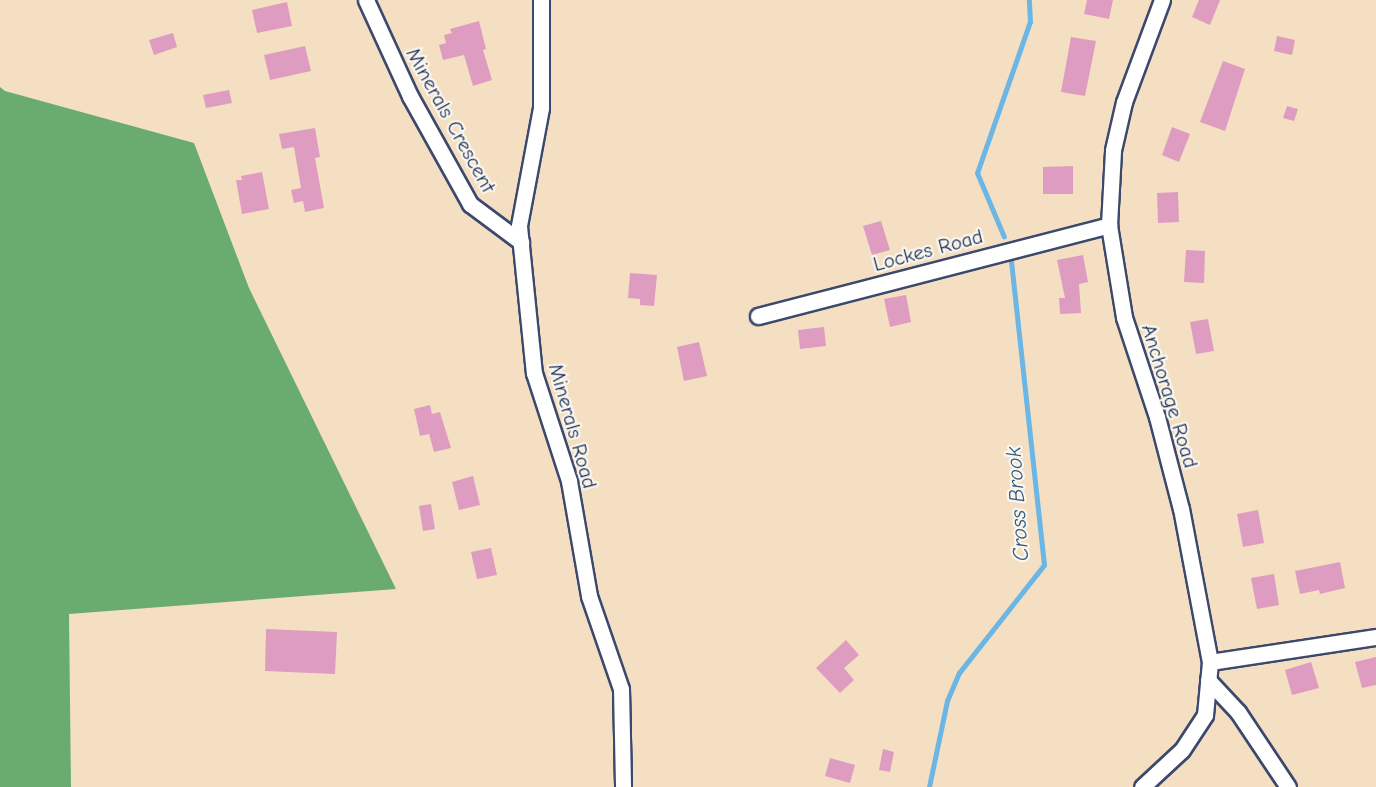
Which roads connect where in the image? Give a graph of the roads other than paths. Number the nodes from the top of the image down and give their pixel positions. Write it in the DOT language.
graph roads {
  1 [pos="366,0"];
  2 [pos="541,0"];
  3 [pos="1162,0"];
  4 [pos="1109,225"];
  5 [pos="521,242"];
  6 [pos="758,316"];
  7 [pos="1376,637"];
  8 [pos="1210,662"];
  9 [pos="1209,680"];
  10 [pos="623,787"];
  11 [pos="1142,787"];
  12 [pos="1288,787"];
  1 -- 5 [label="street, Minerals Crescent"];
  2 -- 5 [label="street, Minerals Road"];
  3 -- 4 [label="street, Anchorage Road"];
  4 -- 6 [label="street, Lockes Road"];
  4 -- 8 [label="street, Anchorage Road"];
  5 -- 10 [label="street, Minerals Road"];
  7 -- 8 [label="street"];
  8 -- 9 [label="street, Anchorage Road"];
  9 -- 11 [label="street, Anchorage Road"];
  9 -- 12 [label="street"];
}
